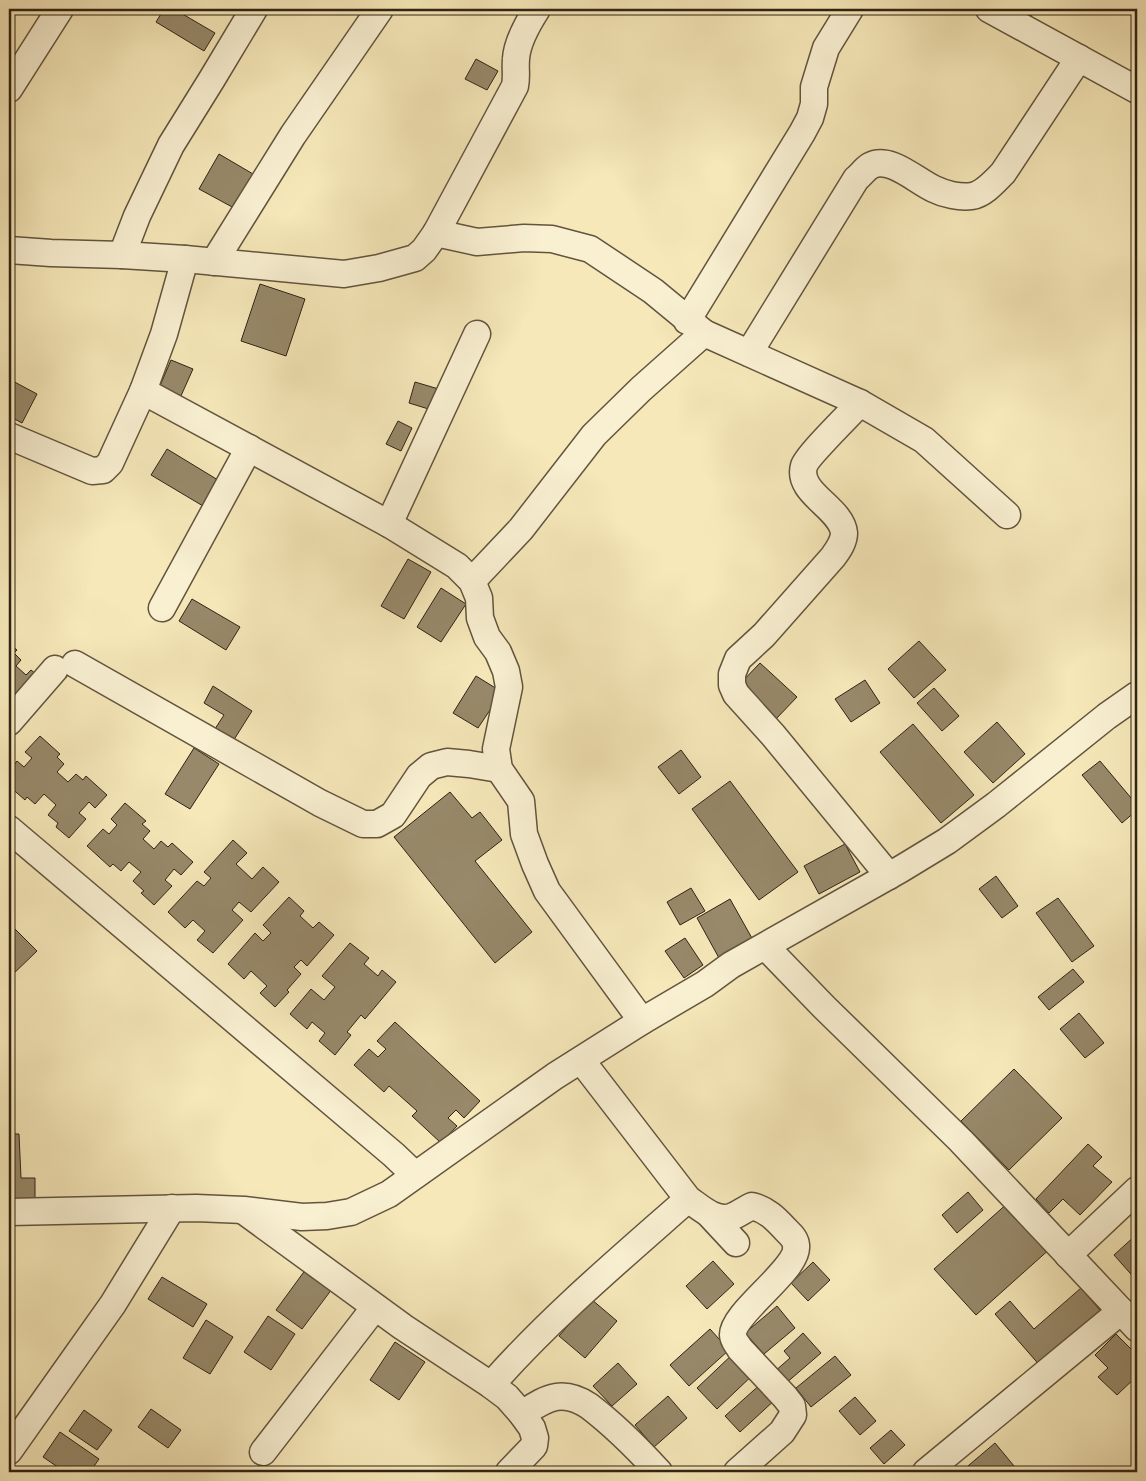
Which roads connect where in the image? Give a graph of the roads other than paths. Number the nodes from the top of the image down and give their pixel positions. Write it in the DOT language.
graph roads {
  1 [pos="60,9"];
  2 [pos="254,9"];
  3 [pos="380,9"];
  4 [pos="850,9"];
  5 [pos="989,9"];
  6 [pos="527,12"];
  7 [pos="1079,58"];
  8 [pos="9,89"];
  9 [pos="1137,90"];
  10 [pos="436,233"];
  11 [pos="9,250"];
  12 [pos="122,255"];
  13 [pos="184,259"];
  14 [pos="214,262"];
  15 [pos="695,327"];
  16 [pos="477,334"];
  17 [pos="749,353"];
  18 [pos="143,391"];
  19 [pos="860,403"];
  20 [pos="9,436"];
  21 [pos="249,448"];
  22 [pos="1007,515"];
  23 [pos="389,524"];
  24 [pos="472,581"];
  25 [pos="162,608"];
  26 [pos="1137,695"];
  27 [pos="9,722"];
  28 [pos="499,769"];
  29 [pos="14,844"];
  30 [pos="889,876"];
  31 [pos="766,947"];
  32 [pos="642,1021"];
  33 [pos="581,1060"];
  34 [pos="414,1175"];
  35 [pos="1137,1190"];
  36 [pos="688,1199"];
  37 [pos="172,1208"];
  38 [pos="244,1210"];
  39 [pos="9,1212"];
  40 [pos="709,1214"];
  41 [pos="736,1243"];
  42 [pos="1068,1255"];
  43 [pos="375,1307"];
  44 [pos="1129,1320"];
  45 [pos="491,1385"];
  46 [pos="522,1414"];
  47 [pos="9,1451"];
  48 [pos="263,1452"];
  49 [pos="509,1472"];
  50 [pos="659,1472"];
  51 [pos="736,1472"];
  52 [pos="926,1472"];
  1 -- 8 [label="street"];
  2 -- 12 [label="street"];
  3 -- 14 [label="street"];
  4 -- 15 [label="street"];
  5 -- 7 [label="street"];
  6 -- 10 [label="street"];
  7 -- 9 [label="street"];
  7 -- 17 [label="street"];
  10 -- 14 [label="street"];
  10 -- 15 [label="street"];
  11 -- 12 [label="street"];
  12 -- 13 [label="street"];
  13 -- 14 [label="street"];
  13 -- 18 [label="street"];
  15 -- 17 [label="street"];
  15 -- 24 [label="street"];
  16 -- 23 [label="street"];
  17 -- 19 [label="street"];
  18 -- 20 [label="street"];
  18 -- 21 [label="street"];
  19 -- 22 [label="street"];
  19 -- 30 [label="street"];
  21 -- 23 [label="street"];
  21 -- 25 [label="street"];
  23 -- 24 [label="street"];
  24 -- 28 [label="street"];
  26 -- 30 [label="street"];
  27 -- 28 [label="street"];
  28 -- 32 [label="street"];
  29 -- 34 [label="street"];
  30 -- 31 [label="street"];
  31 -- 32 [label="street"];
  31 -- 42 [label="street"];
  32 -- 33 [label="street"];
  33 -- 34 [label="street"];
  33 -- 36 [label="street"];
  34 -- 38 [label="street"];
  35 -- 42 [label="street"];
  36 -- 40 [label="street"];
  36 -- 45 [label="street"];
  37 -- 38 [label="street"];
  37 -- 39 [label="street"];
  37 -- 47 [label="street"];
  38 -- 43 [label="street"];
  40 -- 41 [label="street"];
  40 -- 51 [label="street"];
  42 -- 44 [label="street"];
  43 -- 45 [label="street"];
  43 -- 48 [label="street"];
  44 -- 52 [label="street"];
  45 -- 46 [label="street"];
  46 -- 49 [label="street"];
  46 -- 50 [label="street"];
}
